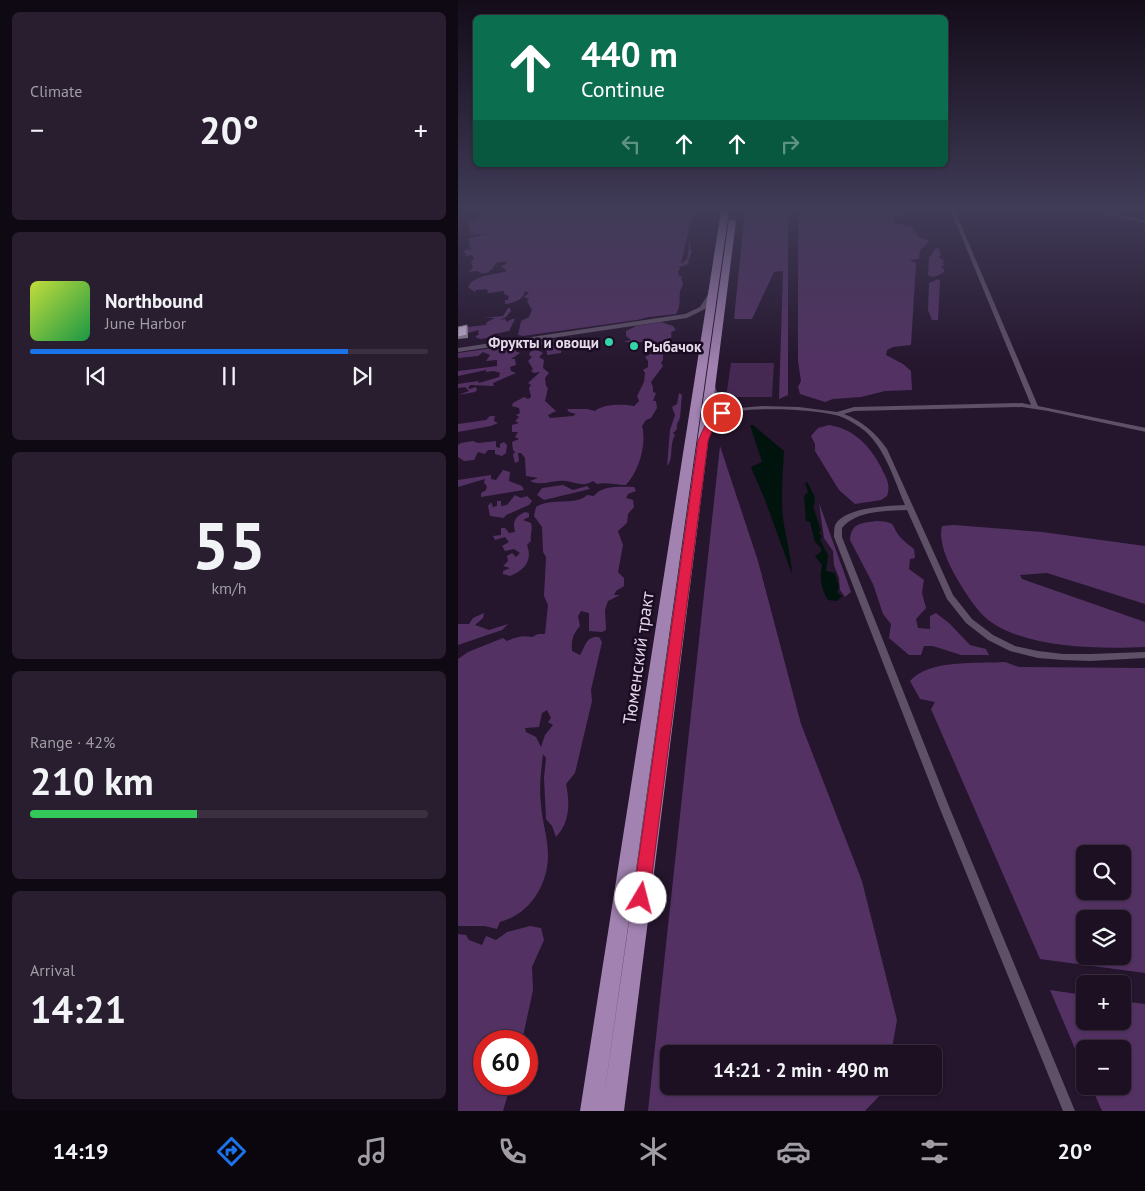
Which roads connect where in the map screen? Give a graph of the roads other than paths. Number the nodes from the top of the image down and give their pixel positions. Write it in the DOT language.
graph roads {
  1 [pos="717,263"];
  2 [pos="726,263"];
  3 [pos="974,263"];
  4 [pos="714,286"];
  5 [pos="686,316"];
  6 [pos="706,334"];
  7 [pos="458,350"];
  8 [pos="710,382"];
  9 [pos="1034,406"];
  10 [pos="745,409"];
  11 [pos="839,413"];
  12 [pos="1146,430"];
  13 [pos="703,441"];
  14 [pos="910,507"];
  15 [pos="1146,655"];
  16 [pos="591,1111"];
  17 [pos="613,1111"];
  18 [pos="1069,1111"];
  1 -- 4 [label="main road, Тюменский тракт"];
  2 -- 8 [label="main road, Тюменский тракт"];
  3 -- 9 [label="street"];
  4 -- 5 [label="street"];
  4 -- 6 [label="main road, Тюменский тракт"];
  5 -- 6 [label="street"];
  5 -- 7 [label="street"];
  6 -- 16 [label="main road, Тюменский тракт"];
  8 -- 10 [label="street"];
  8 -- 13 [label="main road, Тюменский тракт"];
  9 -- 11 [label="street"];
  9 -- 12 [label="street"];
  10 -- 11 [label="street"];
  10 -- 13 [label="street"];
  11 -- 14 [label="street"];
  13 -- 17 [label="main road, Тюменский тракт"];
  14 -- 15 [label="street"];
  14 -- 18 [label="street"];
}
